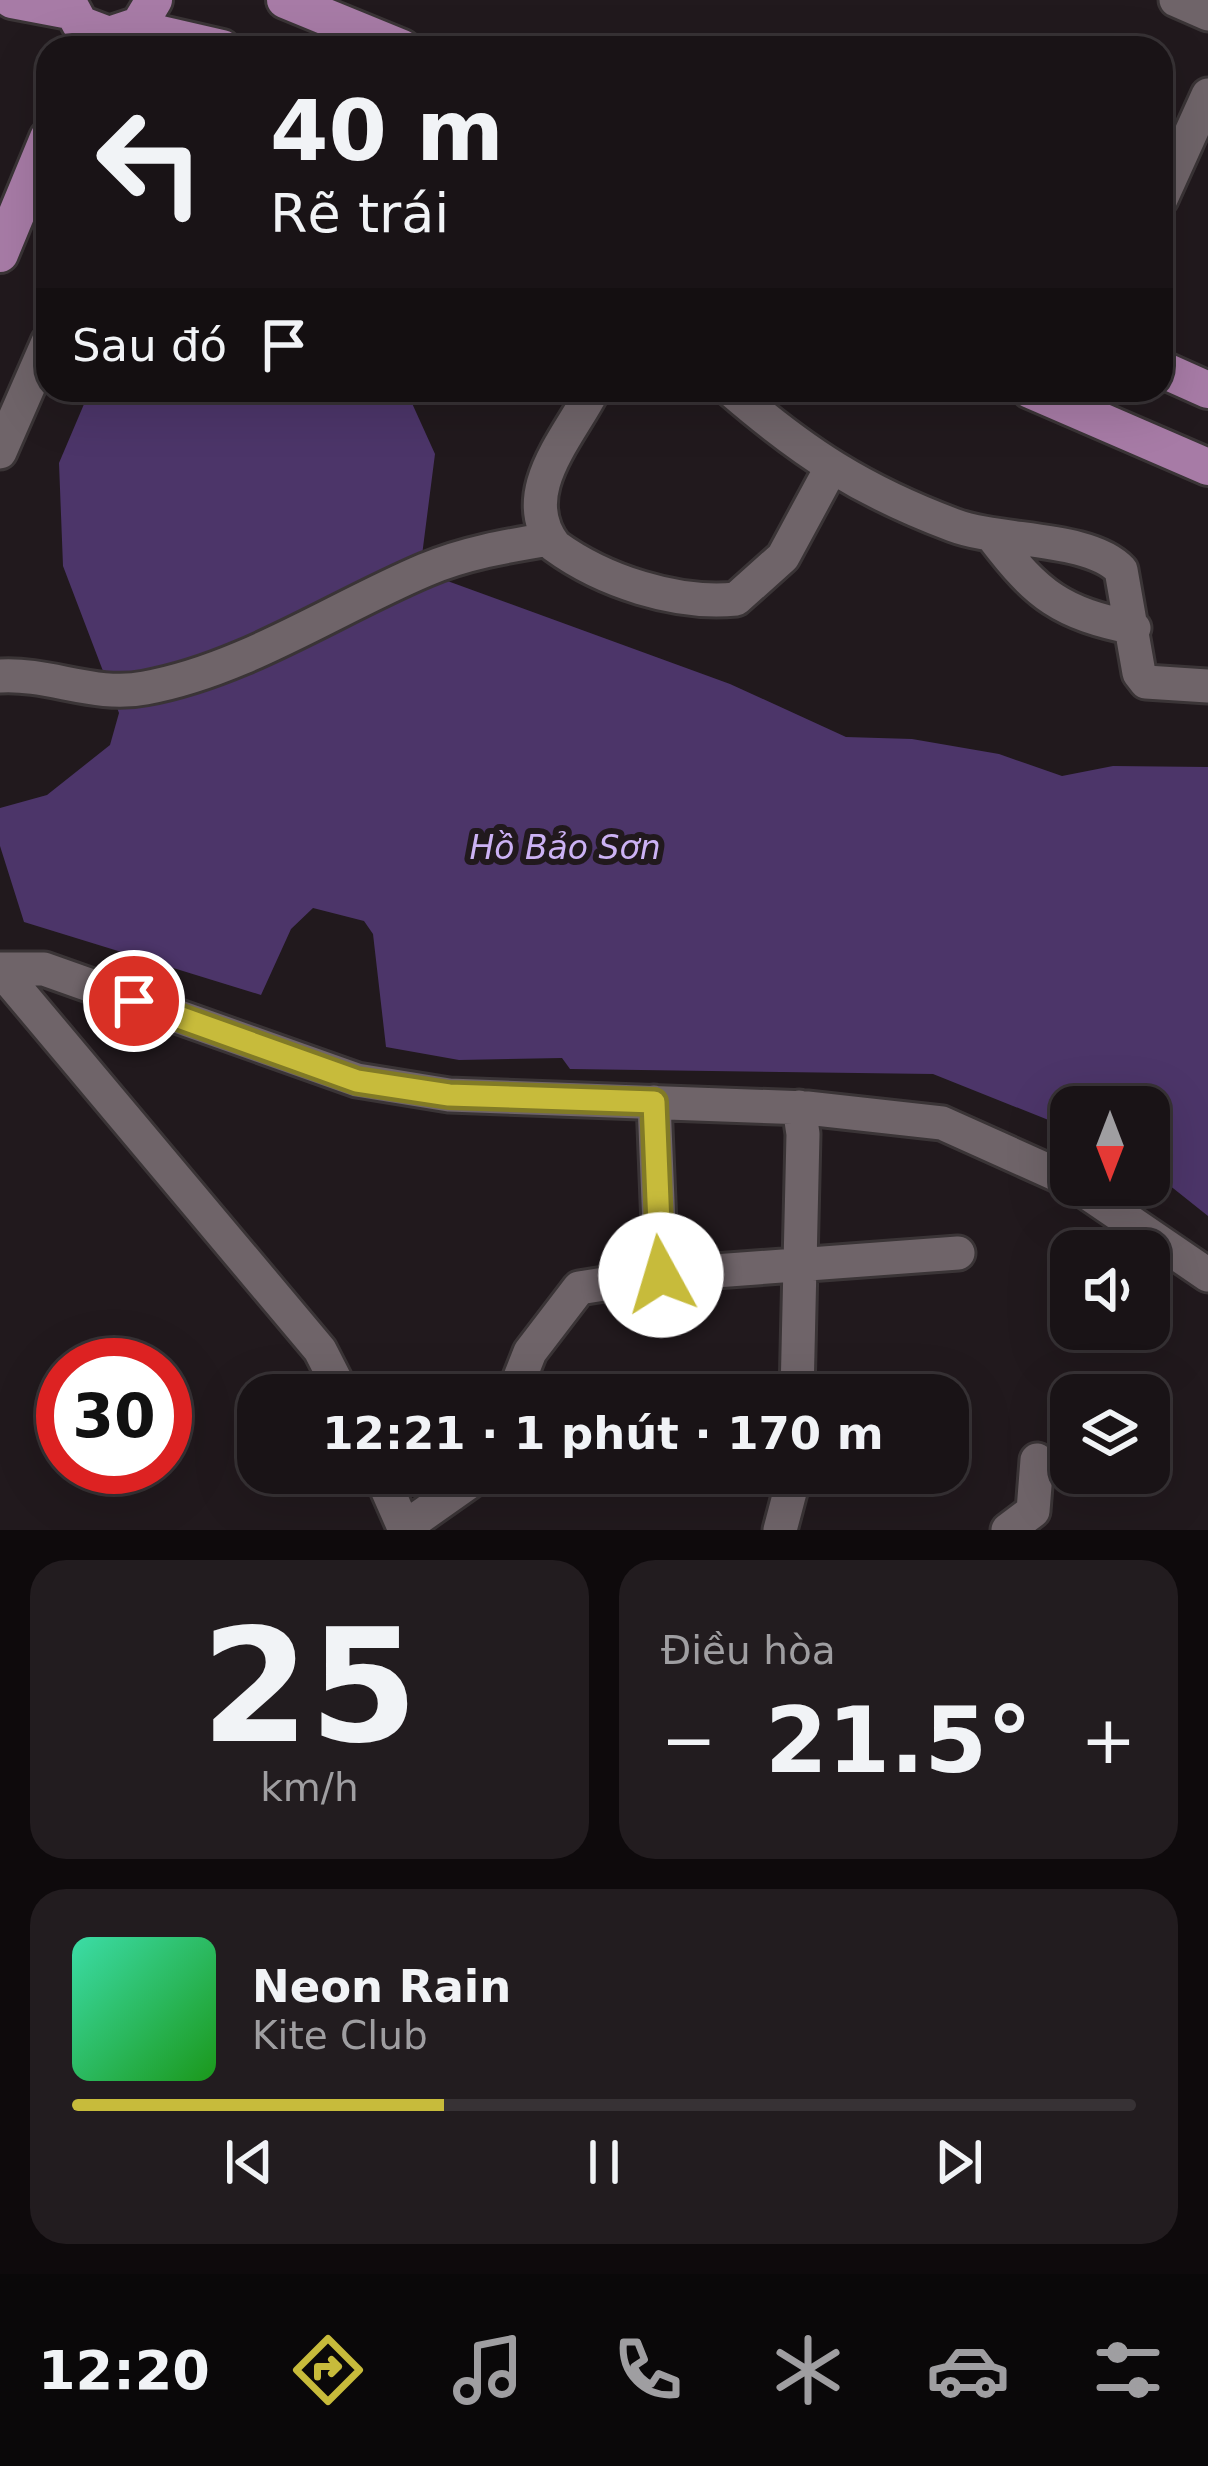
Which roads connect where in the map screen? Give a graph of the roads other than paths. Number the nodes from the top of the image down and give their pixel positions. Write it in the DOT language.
graph roads {
  1 [pos="12,0"];
  2 [pos="285,0"];
  3 [pos="1176,0"];
  4 [pos="144,14"];
  5 [pos="1208,14"];
  6 [pos="79,23"];
  7 [pos="195,36"];
  8 [pos="373,36"];
  9 [pos="1208,95"];
  10 [pos="36,167"];
  11 [pos="1173,172"];
  12 [pos="0,254"];
  13 [pos="36,370"];
  14 [pos="1173,375"];
  15 [pos="1208,390"];
  16 [pos="586,402"];
  17 [pos="746,402"];
  18 [pos="1058,402"];
  19 [pos="0,452"];
  20 [pos="1208,467"];
  21 [pos="830,470"];
  22 [pos="993,537"];
  23 [pos="549,539"];
  24 [pos="1134,628"];
  25 [pos="0,676"];
  26 [pos="1208,686"];
  27 [pos="1,969"];
  28 [pos="654,1102"];
  29 [pos="799,1107"];
  30 [pos="1050,1172"];
  31 [pos="1108,1206"];
  32 [pos="958,1253"];
  33 [pos="800,1266"];
  34 [pos="661,1275"];
  35 [pos="1208,1275"];
  36 [pos="330,1374"];
  37 [pos="522,1374"];
  38 [pos="797,1374"];
  39 [pos="1037,1460"];
  40 [pos="389,1494"];
  41 [pos="453,1494"];
  42 [pos="791,1494"];
  43 [pos="785,1528"];
  44 [pos="404,1529"];
  45 [pos="1008,1530"];
  1 -- 6 [label="main road"];
  2 -- 8 [label="main road"];
  3 -- 5 [label="street"];
  4 -- 6 [label="main road"];
  4 -- 7 [label="main road"];
  9 -- 11 [label="street"];
  10 -- 12 [label="main road"];
  13 -- 19 [label="street"];
  14 -- 15 [label="main road"];
  16 -- 23 [label="street"];
  17 -- 21 [label="street"];
  18 -- 20 [label="main road"];
  21 -- 22 [label="street"];
  21 -- 23 [label="street"];
  22 -- 24 [label="street"];
  22 -- 24 [label="street"];
  23 -- 25 [label="street"];
  24 -- 26 [label="street"];
  27 -- 28 [label="street"];
  27 -- 36 [label="street"];
  28 -- 29 [label="street"];
  28 -- 34 [label="street"];
  29 -- 30 [label="street"];
  29 -- 33 [label="street"];
  31 -- 35 [label="street"];
  32 -- 33 [label="street"];
  33 -- 34 [label="street"];
  33 -- 38 [label="street"];
  34 -- 37 [label="street"];
  39 -- 45 [label="street"];
  40 -- 44 [label="street"];
  41 -- 44 [label="street"];
  42 -- 43 [label="street"];
}
